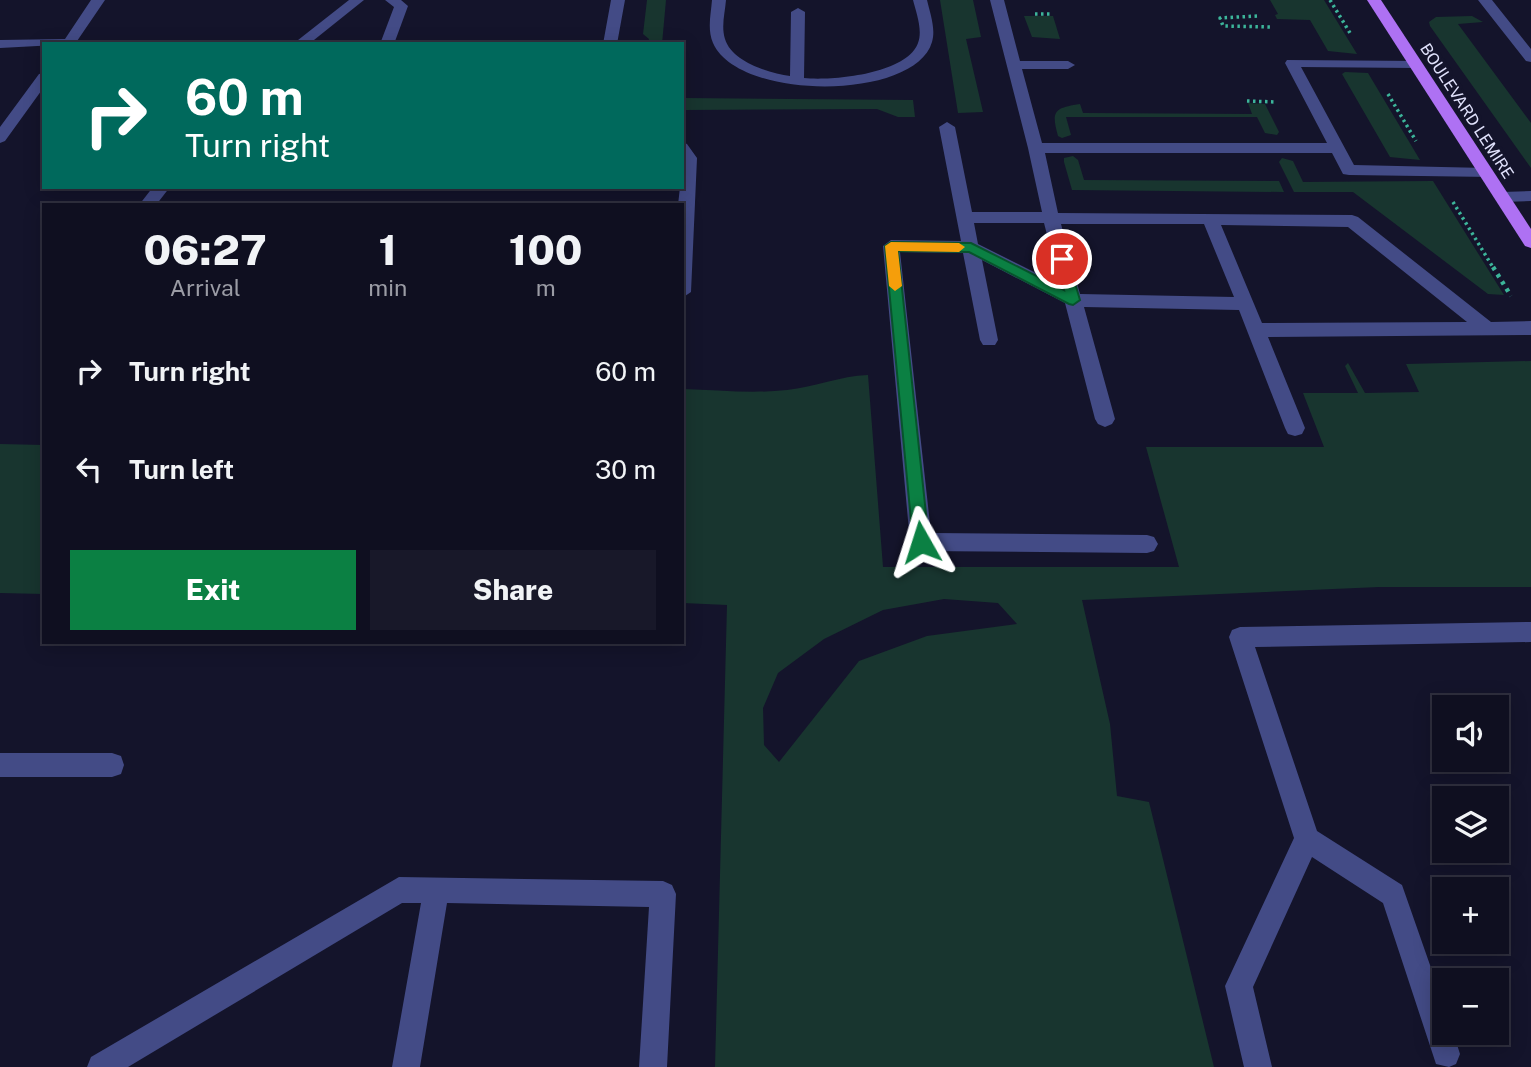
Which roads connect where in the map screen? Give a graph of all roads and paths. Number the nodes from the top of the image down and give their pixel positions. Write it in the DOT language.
graph roads {
  1 [pos="98,0"];
  2 [pos="357,0"];
  3 [pos="392,0"];
  4 [pos="618,0"];
  5 [pos="719,0"];
  6 [pos="920,0"];
  7 [pos="997,0"];
  8 [pos="1330,0"];
  9 [pos="1374,0"];
  10 [pos="1485,0"];
  11 [pos="798,12"];
  12 [pos="1257,16"];
  13 [pos="1271,27"];
  14 [pos="69,42"];
  15 [pos="303,42"];
  16 [pos="388,42"];
  17 [pos="610,42"];
  18 [pos="42,43"];
  19 [pos="1356,43"];
  20 [pos="0,44"];
  21 [pos="1531,58"];
  22 [pos="1415,64"];
  23 [pos="1015,65"];
  24 [pos="1068,65"];
  25 [pos="42,80"];
  26 [pos="797,82"];
  27 [pos="1381,84"];
  28 [pos="1247,101"];
  29 [pos="1264,102"];
  30 [pos="947,127"];
  31 [pos="0,138"];
  32 [pos="1036,148"];
  33 [pos="1337,148"];
  34 [pos="1421,149"];
  35 [pos="684,150"];
  36 [pos="1486,173"];
  37 [pos="160,189"];
  38 [pos="1531,196"];
  39 [pos="1502,197"];
  40 [pos="1451,198"];
  41 [pos="149,203"];
  42 [pos="965,217"];
  43 [pos="1051,218"];
  44 [pos="1210,219"];
  45 [pos="1531,242"];
  46 [pos="971,247"];
  47 [pos="684,254"];
  48 [pos="1510,294"];
  49 [pos="1073,300"];
  50 [pos="1246,304"];
  51 [pos="1487,328"];
  52 [pos="1531,328"];
  53 [pos="1256,330"];
  54 [pos="989,340"];
  55 [pos="1105,419"];
  56 [pos="1295,428"];
  57 [pos="1147,544"];
  58 [pos="1531,632"];
  59 [pos="0,765"];
  60 [pos="112,765"];
  61 [pos="1307,839"];
  62 [pos="436,890"];
  63 [pos="1446,1054"];
  64 [pos="101,1067"];
  65 [pos="406,1067"];
  66 [pos="653,1067"];
  67 [pos="1258,1067"];
  1 -- 14 [label="lane"];
  2 -- 15 [label="lane"];
  3 -- 16 [label="lane"];
  4 -- 17 [label="lane"];
  5 -- 26 [label="lane"];
  6 -- 26 [label="lane"];
  7 -- 23 [label="lane"];
  8 -- 19 [label="path"];
  9 -- 22 [label="main road, BOULEVARD LEMIRE"];
  10 -- 21 [label="lane"];
  11 -- 26 [label="lane"];
  12 -- 13 [label="path"];
  18 -- 20 [label="lane"];
  22 -- 33 [label="lane"];
  22 -- 36 [label="main road, BOULEVARD LEMIRE"];
  23 -- 24 [label="lane"];
  23 -- 32 [label="lane"];
  25 -- 31 [label="lane"];
  27 -- 34 [label="path"];
  28 -- 29 [label="path"];
  30 -- 42 [label="lane"];
  32 -- 33 [label="lane"];
  32 -- 43 [label="lane"];
  33 -- 36 [label="lane"];
  35 -- 47 [label="lane"];
  36 -- 39 [label="main road, BOULEVARD LEMIRE"];
  37 -- 41 [label="lane"];
  38 -- 39 [label="lane"];
  39 -- 45 [label="main road, BOULEVARD LEMIRE"];
  40 -- 48 [label="path"];
  42 -- 43 [label="lane"];
  42 -- 46 [label="lane"];
  43 -- 44 [label="lane"];
  43 -- 49 [label="lane"];
  44 -- 50 [label="lane"];
  44 -- 51 [label="lane"];
  46 -- 49 [label="lane"];
  46 -- 54 [label="lane"];
  46 -- 57 [label="lane"];
  49 -- 50 [label="lane"];
  49 -- 55 [label="lane"];
  50 -- 53 [label="lane"];
  51 -- 52 [label="lane"];
  51 -- 53 [label="lane"];
  53 -- 56 [label="lane"];
  58 -- 61 [label="lane"];
  59 -- 60 [label="lane"];
  61 -- 63 [label="lane"];
  61 -- 67 [label="lane"];
  62 -- 64 [label="lane"];
  62 -- 65 [label="lane"];
  62 -- 66 [label="lane"];
}
